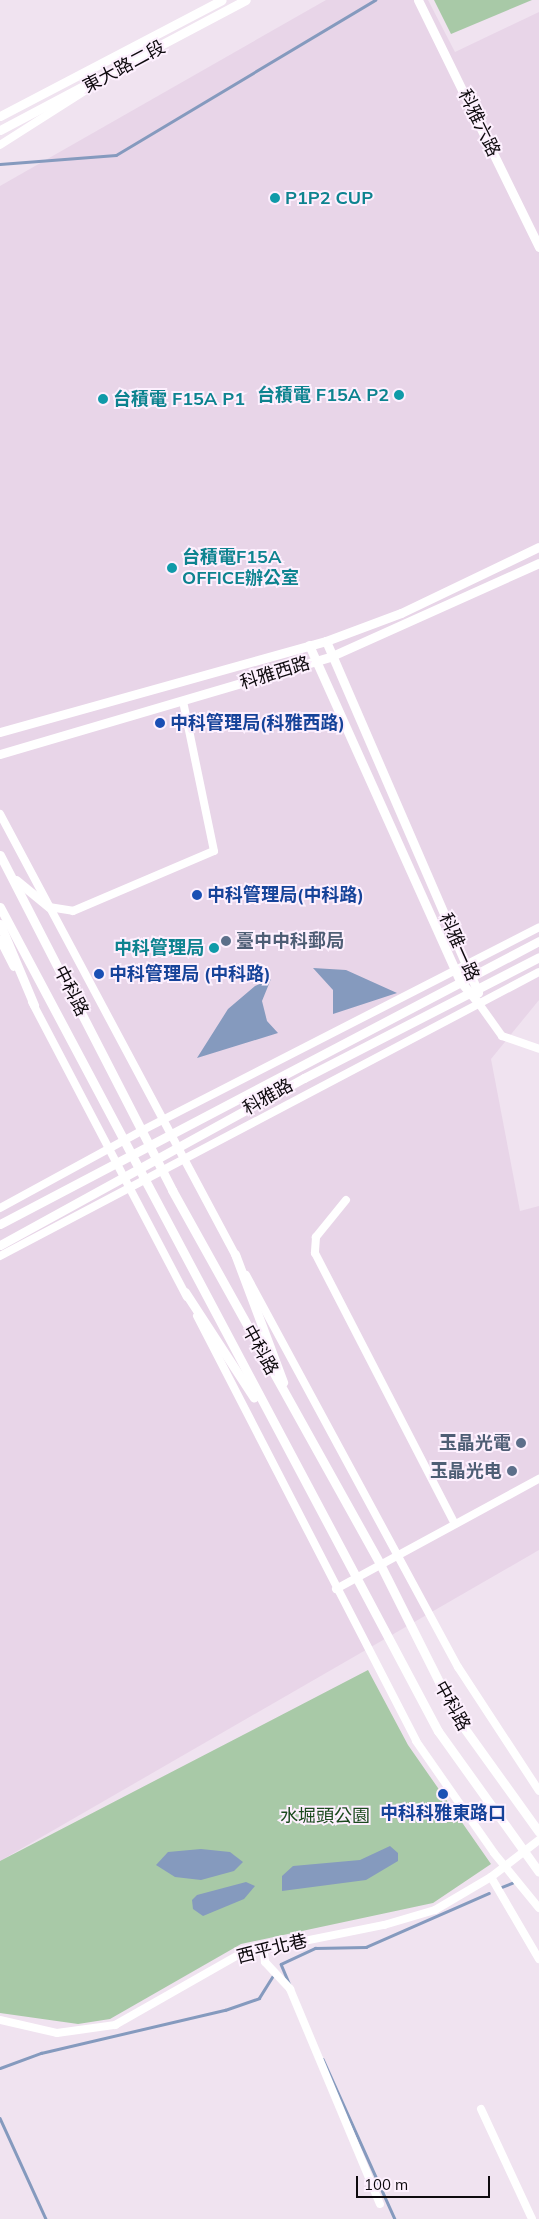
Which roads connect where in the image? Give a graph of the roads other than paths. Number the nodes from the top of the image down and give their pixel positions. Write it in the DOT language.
graph roads {
  1 [pos="222,0"];
  2 [pos="246,0"];
  3 [pos="418,0"];
  4 [pos="106,78"];
  5 [pos="0,116"];
  6 [pos="0,130"];
  7 [pos="0,145"];
  8 [pos="539,247"];
  9 [pos="539,547"];
  10 [pos="539,563"];
  11 [pos="326,641"];
  12 [pos="309,645"];
  13 [pos="332,656"];
  14 [pos="316,661"];
  15 [pos="183,701"];
  16 [pos="0,732"];
  17 [pos="0,754"];
  18 [pos="0,814"];
  19 [pos="0,855"];
  20 [pos="12,876"];
  21 [pos="0,907"];
  22 [pos="49,907"];
  23 [pos="0,924"];
  24 [pos="539,927"];
  25 [pos="0,940"];
  26 [pos="539,941"];
  27 [pos="539,957"];
  28 [pos="466,964"];
  29 [pos="455,969"];
  30 [pos="539,972"];
  31 [pos="471,976"];
  32 [pos="460,981"];
  33 [pos="478,988"];
  34 [pos="467,994"];
  35 [pos="478,1001"];
  36 [pos="34,1005"];
  37 [pos="539,1049"];
  38 [pos="165,1119"];
  39 [pos="143,1130"];
  40 [pos="172,1134"];
  41 [pos="122,1141"];
  42 [pos="150,1145"];
  43 [pos="178,1147"];
  44 [pos="109,1149"];
  45 [pos="130,1156"];
  46 [pos="184,1157"];
  47 [pos="157,1158"];
  48 [pos="116,1164"];
  49 [pos="137,1169"];
  50 [pos="162,1169"];
  51 [pos="123,1177"];
  52 [pos="142,1180"];
  53 [pos="129,1187"];
  54 [pos="346,1200"];
  55 [pos="0,1208"];
  56 [pos="0,1224"];
  57 [pos="0,1245"];
  58 [pos="235,1254"];
  59 [pos="0,1256"];
  60 [pos="185,1292"];
  61 [pos="295,1413"];
  62 [pos="287,1448"];
  63 [pos="539,1479"];
  64 [pos="455,1524"];
  65 [pos="400,1556"];
  66 [pos="381,1566"];
  67 [pos="360,1578"];
  68 [pos="336,1589"];
  69 [pos="539,1791"];
  70 [pos="539,1832"];
  71 [pos="539,1840"];
  72 [pos="522,1852"];
  73 [pos="506,1867"];
  74 [pos="539,1872"];
  75 [pos="491,1877"];
  76 [pos="539,1908"];
  77 [pos="263,1947"];
  78 [pos="539,1959"];
  79 [pos="0,2020"];
  80 [pos="481,2109"];
  81 [pos="380,2204"];
  82 [pos="532,2219"];
  1 -- 5 [label="street, 東大路二段"];
  2 -- 4 [label="street, 東大路二段"];
  3 -- 8 [label="street, 科雅六路"];
  4 -- 6 [label="street, 東大路二段"];
  4 -- 7 [label="street"];
  9 -- 11 [label="street, 科雅西路"];
  10 -- 13 [label="street, 科雅西路"];
  11 -- 12 [label="street, 科雅西路"];
  11 -- 13 [label="street, 科雅一路"];
  12 -- 14 [label="street, 科雅一路"];
  12 -- 16 [label="street, 科雅西路"];
  13 -- 14 [label="street, 科雅西路"];
  13 -- 28 [label="street, 科雅一路"];
  14 -- 15 [label="street, 科雅西路"];
  14 -- 29 [label="street, 科雅一路"];
  15 -- 17 [label="street, 科雅西路"];
  15 -- 22 [label="street"];
  18 -- 22 [label="street, 中科路"];
  19 -- 20 [label="street, 中科路"];
  20 -- 22 [label="street"];
  20 -- 39 [label="street, 中科路"];
  21 -- 41 [label="street, 中科路"];
  22 -- 38 [label="street, 中科路"];
  23 -- 36 [label="street"];
  24 -- 28 [label="street, 科雅路"];
  25 -- 36 [label="street"];
  26 -- 31 [label="street, 科雅路"];
  27 -- 33 [label="street, 科雅路"];
  28 -- 29 [label="street, 科雅路"];
  28 -- 31 [label="street, 科雅一路"];
  29 -- 32 [label="street, 科雅一路"];
  29 -- 38 [label="street, 科雅路"];
  30 -- 35 [label="street, 科雅路"];
  31 -- 32 [label="street, 科雅路"];
  31 -- 33 [label="street, 科雅一路"];
  32 -- 34 [label="street, 科雅一路"];
  32 -- 40 [label="street, 科雅路"];
  33 -- 34 [label="street, 科雅路"];
  33 -- 35 [label="street, 科雅一路"];
  34 -- 35 [label="street, 科雅一路"];
  34 -- 43 [label="street, 科雅路"];
  35 -- 37 [label="street"];
  35 -- 46 [label="street, 科雅路"];
  36 -- 44 [label="street"];
  38 -- 39 [label="street, 科雅路"];
  38 -- 40 [label="street, 中科路"];
  39 -- 41 [label="street, 科雅路"];
  39 -- 42 [label="street, 中科路"];
  40 -- 42 [label="street, 科雅路"];
  40 -- 43 [label="street, 中科路"];
  41 -- 44 [label="street, 科雅路"];
  41 -- 45 [label="street, 中科路"];
  42 -- 45 [label="street, 科雅路"];
  42 -- 47 [label="street, 中科路"];
  43 -- 46 [label="street, 中科路"];
  43 -- 47 [label="street, 科雅路"];
  44 -- 48 [label="street"];
  44 -- 55 [label="street, 科雅路"];
  45 -- 48 [label="street, 科雅路"];
  45 -- 49 [label="street, 中科路"];
  46 -- 50 [label="street, 科雅路"];
  46 -- 58 [label="street, 中科路"];
  47 -- 49 [label="street, 科雅路"];
  47 -- 50 [label="street, 中科路"];
  48 -- 51 [label="street"];
  48 -- 56 [label="street, 科雅路"];
  49 -- 51 [label="street, 科雅路"];
  49 -- 52 [label="street, 中科路"];
  50 -- 52 [label="street, 科雅路"];
  50 -- 61 [label="street, 中科路"];
  51 -- 53 [label="street"];
  51 -- 57 [label="street, 科雅路"];
  52 -- 53 [label="street, 科雅路"];
  52 -- 62 [label="street, 中科路"];
  53 -- 59 [label="street, 科雅路"];
  53 -- 60 [label="street"];
  54 -- 64 [label="street"];
  58 -- 61 [label="street"];
  58 -- 65 [label="street, 中科路"];
  60 -- 62 [label="street"];
  60 -- 68 [label="street"];
  61 -- 66 [label="street, 中科路"];
  62 -- 67 [label="street, 中科路"];
  63 -- 64 [label="street"];
  64 -- 65 [label="street"];
  65 -- 66 [label="street"];
  65 -- 69 [label="street, 中科路"];
  66 -- 67 [label="street"];
  66 -- 70 [label="street, 中科路"];
  67 -- 68 [label="street"];
  67 -- 72 [label="street, 中科路"];
  68 -- 73 [label="street"];
  71 -- 72 [label="street, 西平北巷"];
  72 -- 73 [label="street, 西平北巷"];
  72 -- 74 [label="street, 中科路"];
  73 -- 75 [label="street, 西平北巷"];
  73 -- 76 [label="street"];
  75 -- 77 [label="street, 西平北巷"];
  75 -- 78 [label="street"];
  77 -- 79 [label="street, 西平北巷"];
  77 -- 81 [label="street"];
  80 -- 82 [label="street"];
}
